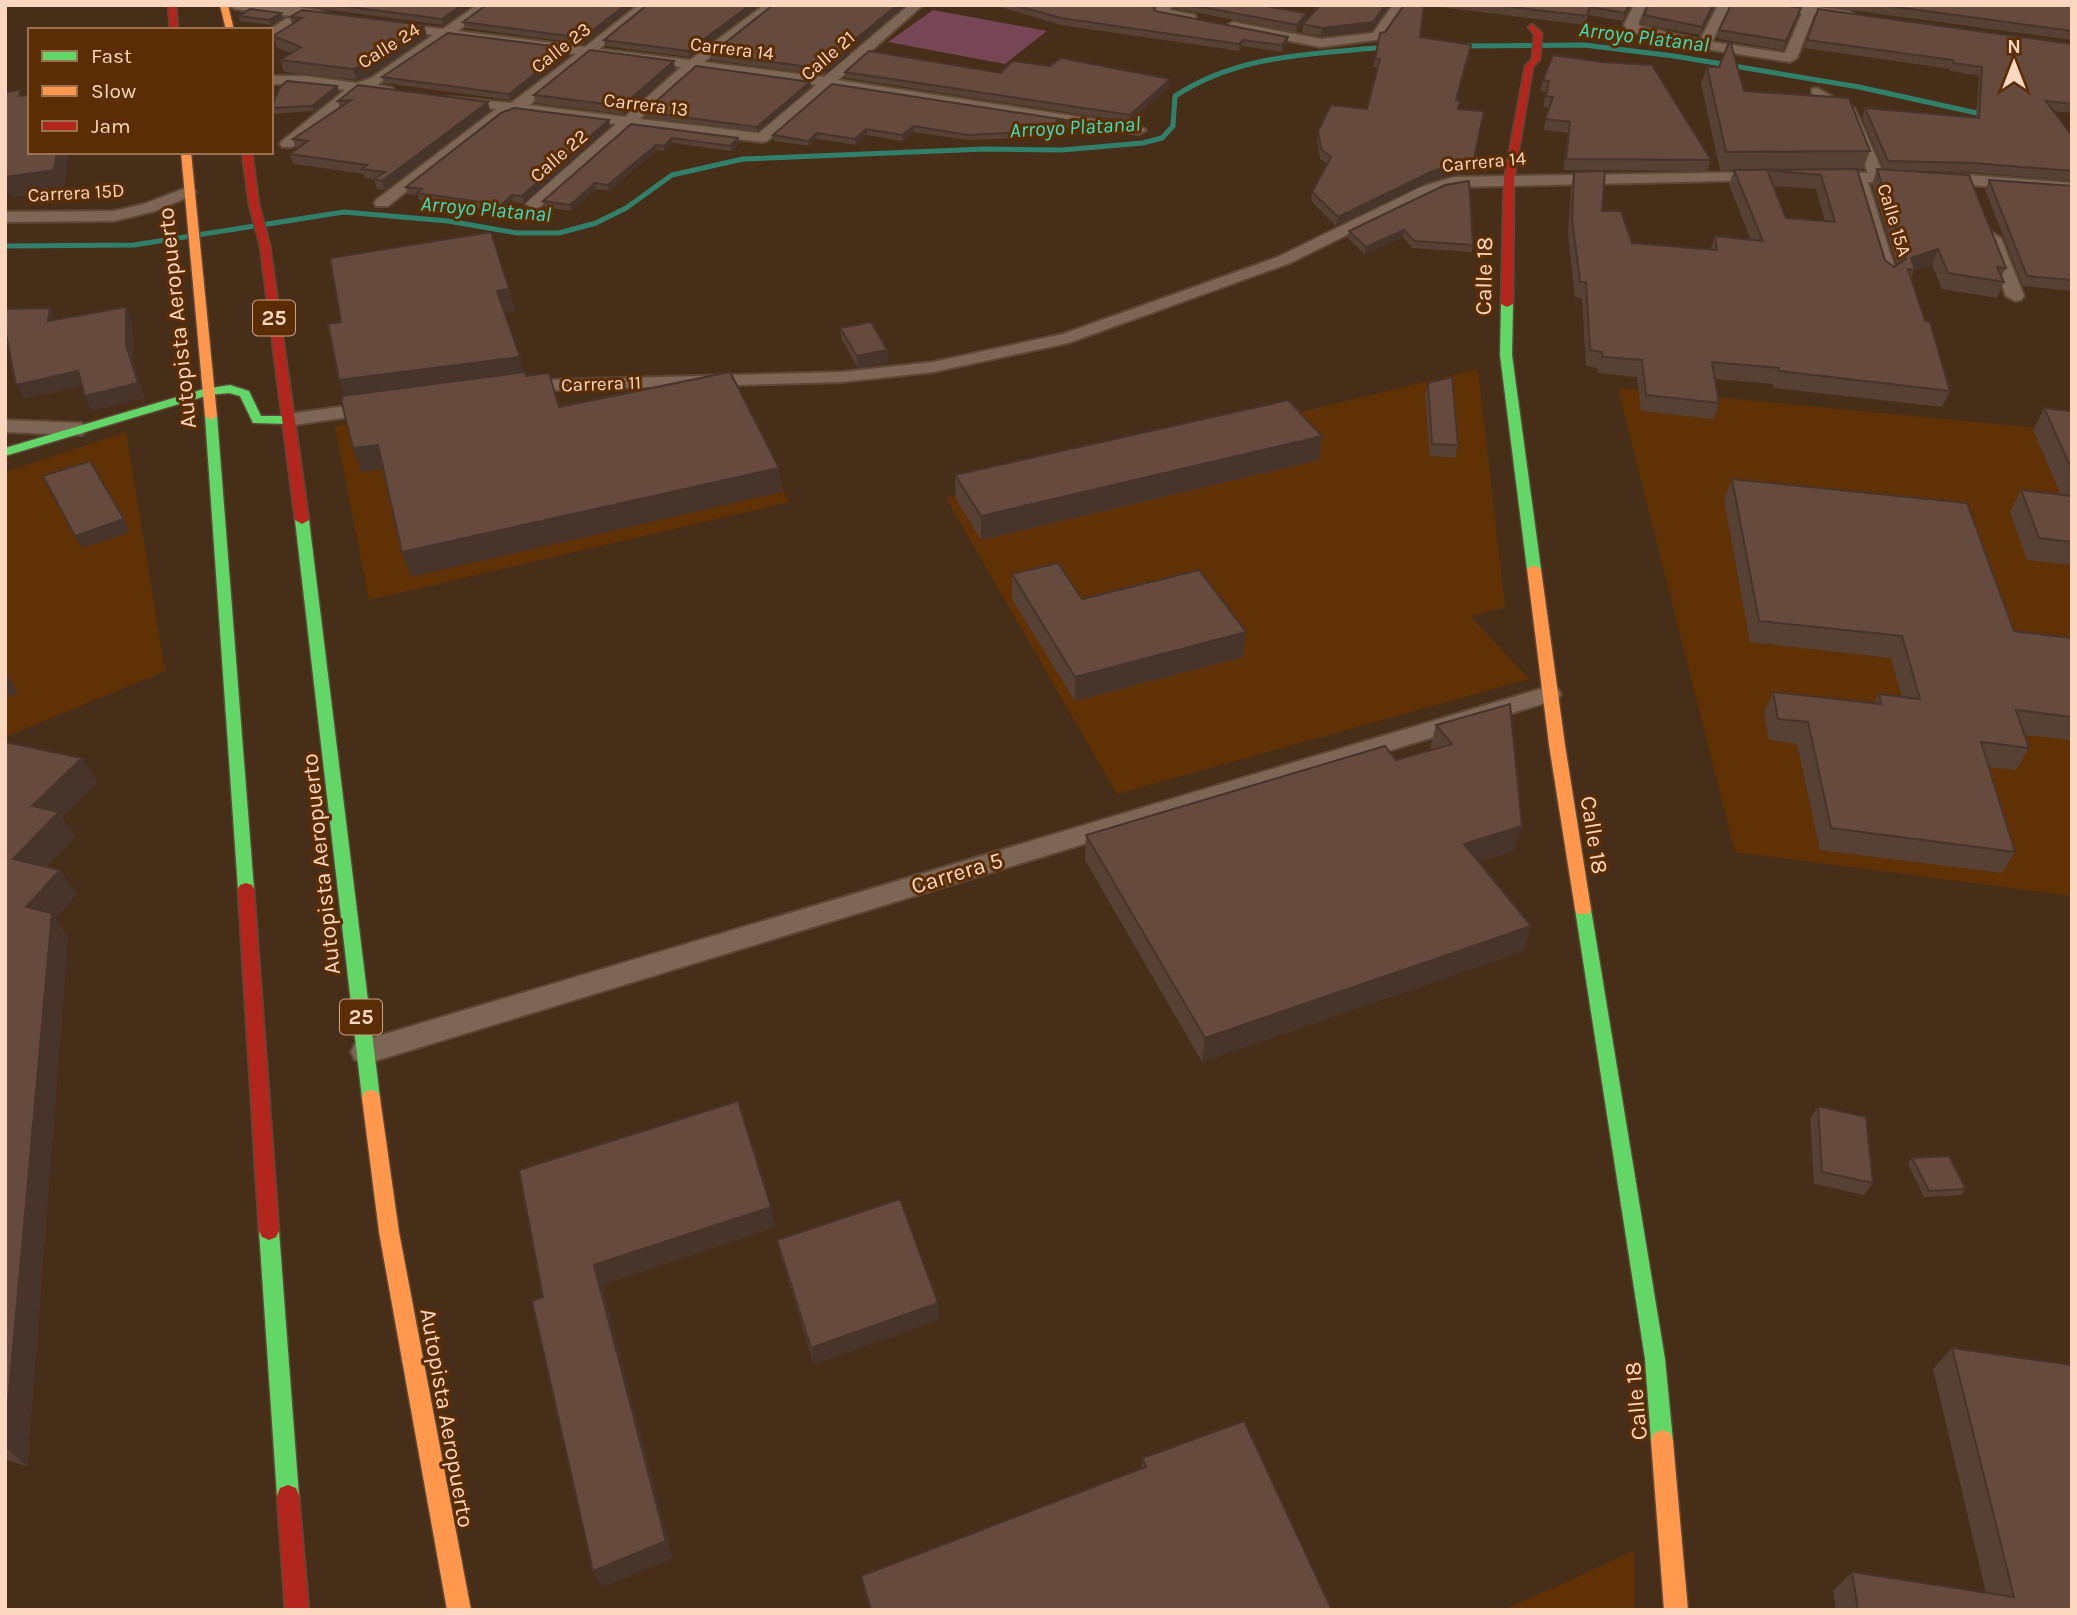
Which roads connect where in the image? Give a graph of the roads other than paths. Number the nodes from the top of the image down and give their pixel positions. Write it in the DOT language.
graph roads {
  1 [pos="172,5"];
  2 [pos="224,5"];
  3 [pos="235,5"];
  4 [pos="316,5"];
  5 [pos="461,5"];
  6 [pos="486,5"];
  7 [pos="625,5"];
  8 [pos="646,5"];
  9 [pos="772,5"];
  10 [pos="917,5"];
  11 [pos="1400,5"];
  12 [pos="1640,5"];
  13 [pos="1724,5"];
  14 [pos="1767,5"];
  15 [pos="1533,6"];
  16 [pos="1811,7"];
  17 [pos="1163,9"];
  18 [pos="302,14"];
  19 [pos="1865,17"];
  20 [pos="343,19"];
  21 [pos="383,24"];
  22 [pos="174,28"];
  23 [pos="230,28"];
  24 [pos="424,30"];
  25 [pos="273,33"];
  26 [pos="445,33"];
  27 [pos="1526,36"];
  28 [pos="404,44"];
  29 [pos="1704,45"];
  30 [pos="568,49"];
  31 [pos="587,51"];
  32 [pos="374,64"];
  33 [pos="692,65"];
  34 [pos="1528,66"];
  35 [pos="273,80"];
  36 [pos="827,82"];
  37 [pos="358,88"];
  38 [pos="1817,92"];
  39 [pos="410,94"];
  40 [pos="436,98"];
  41 [pos="504,110"];
  42 [pos="627,122"];
  43 [pos="1139,130"];
  44 [pos="765,137"];
  45 [pos="286,144"];
  46 [pos="187,154"];
  47 [pos="247,154"];
  48 [pos="1859,176"];
  49 [pos="1778,177"];
  50 [pos="1805,177"];
  51 [pos="1877,177"];
  52 [pos="1509,179"];
  53 [pos="2070,191"];
  54 [pos="188,192"];
  55 [pos="382,203"];
  56 [pos="534,204"];
  57 [pos="5,217"];
  58 [pos="1985,219"];
  59 [pos="1889,275"];
  60 [pos="2015,296"];
  61 [pos="933,366"];
  62 [pos="208,392"];
  63 [pos="498,392"];
  64 [pos="390,406"];
  65 [pos="286,420"];
  66 [pos="5,426"];
  67 [pos="81,429"];
  68 [pos="5,452"];
  69 [pos="1550,694"];
  70 [pos="365,1052"];
  71 [pos="297,1610"];
  72 [pos="459,1610"];
  73 [pos="1676,1610"];
  1 -- 22 [label="main road"];
  2 -- 23 [label="main road"];
  3 -- 18 [label="street"];
  4 -- 18 [label="street"];
  5 -- 24 [label="street, Calle 24"];
  6 -- 26 [label="street, Calle 24"];
  7 -- 30 [label="street, Calle 23"];
  8 -- 31 [label="street, Calle 23"];
  9 -- 33 [label="street, Calle 22"];
  10 -- 36 [label="street, Calle 21"];
  11 -- 17 [label="street"];
  12 -- 29 [label="street"];
  13 -- 29 [label="street"];
  14 -- 16 [label="street"];
  15 -- 27 [label="main road, Calle 18"];
  16 -- 19 [label="street"];
  16 -- 29 [label="street"];
  18 -- 20 [label="street"];
  18 -- 25 [label="street"];
  21 -- 24 [label="street, Carrera 14"];
  24 -- 26 [label="street, Carrera 14"];
  24 -- 28 [label="street, Calle 24"];
  26 -- 30 [label="street, Carrera 14"];
  26 -- 37 [label="street, Calle 24"];
  27 -- 34 [label="main road, Calle 18"];
  27 -- 34 [label="main road, Calle 18"];
  30 -- 31 [label="street, Carrera 14"];
  30 -- 41 [label="street, Calle 23"];
  31 -- 33 [label="street, Carrera 14"];
  31 -- 41 [label="street, Calle 23"];
  32 -- 37 [label="street, Calle 24"];
  33 -- 36 [label="street, Carrera 14"];
  33 -- 42 [label="street, Calle 22"];
  34 -- 52 [label="main road, Calle 18"];
  35 -- 37 [label="street"];
  36 -- 43 [label="street, Carrera 14"];
  36 -- 44 [label="street, Calle 21"];
  37 -- 39 [label="street"];
  37 -- 45 [label="street"];
  38 -- 51 [label="street, Calle 15A"];
  40 -- 41 [label="street, Carrera 13"];
  41 -- 42 [label="street, Carrera 13"];
  41 -- 55 [label="street, Calle 23"];
  42 -- 44 [label="street, Carrera 13"];
  42 -- 56 [label="street, Calle 22"];
  46 -- 54 [label="main road, Autopista Aeropuerto"];
  47 -- 65 [label="main road, Autopista Aeropuerto / 25"];
  48 -- 50 [label="street"];
  48 -- 51 [label="street"];
  48 -- 59 [label="street, Calle 15A"];
  49 -- 52 [label="street, Carrera 14"];
  51 -- 53 [label="street"];
  52 -- 61 [label="street, Carrera 14"];
  52 -- 69 [label="main road, Calle 18"];
  54 -- 57 [label="street, Carrera 15D"];
  54 -- 62 [label="main road, Autopista Aeropuerto"];
  58 -- 60 [label="street"];
  61 -- 63 [label="street, Carrera 11"];
  62 -- 65 [label="main road"];
  62 -- 67 [label="main road"];
  62 -- 71 [label="main road, Autopista Aeropuerto"];
  64 -- 65 [label="street"];
  65 -- 70 [label="main road, Autopista Aeropuerto / 25"];
  66 -- 67 [label="street"];
  67 -- 68 [label="main road"];
  69 -- 70 [label="street, Carrera 5"];
  69 -- 73 [label="main road, Calle 18"];
  70 -- 72 [label="main road, Autopista Aeropuerto / 25"];
}
